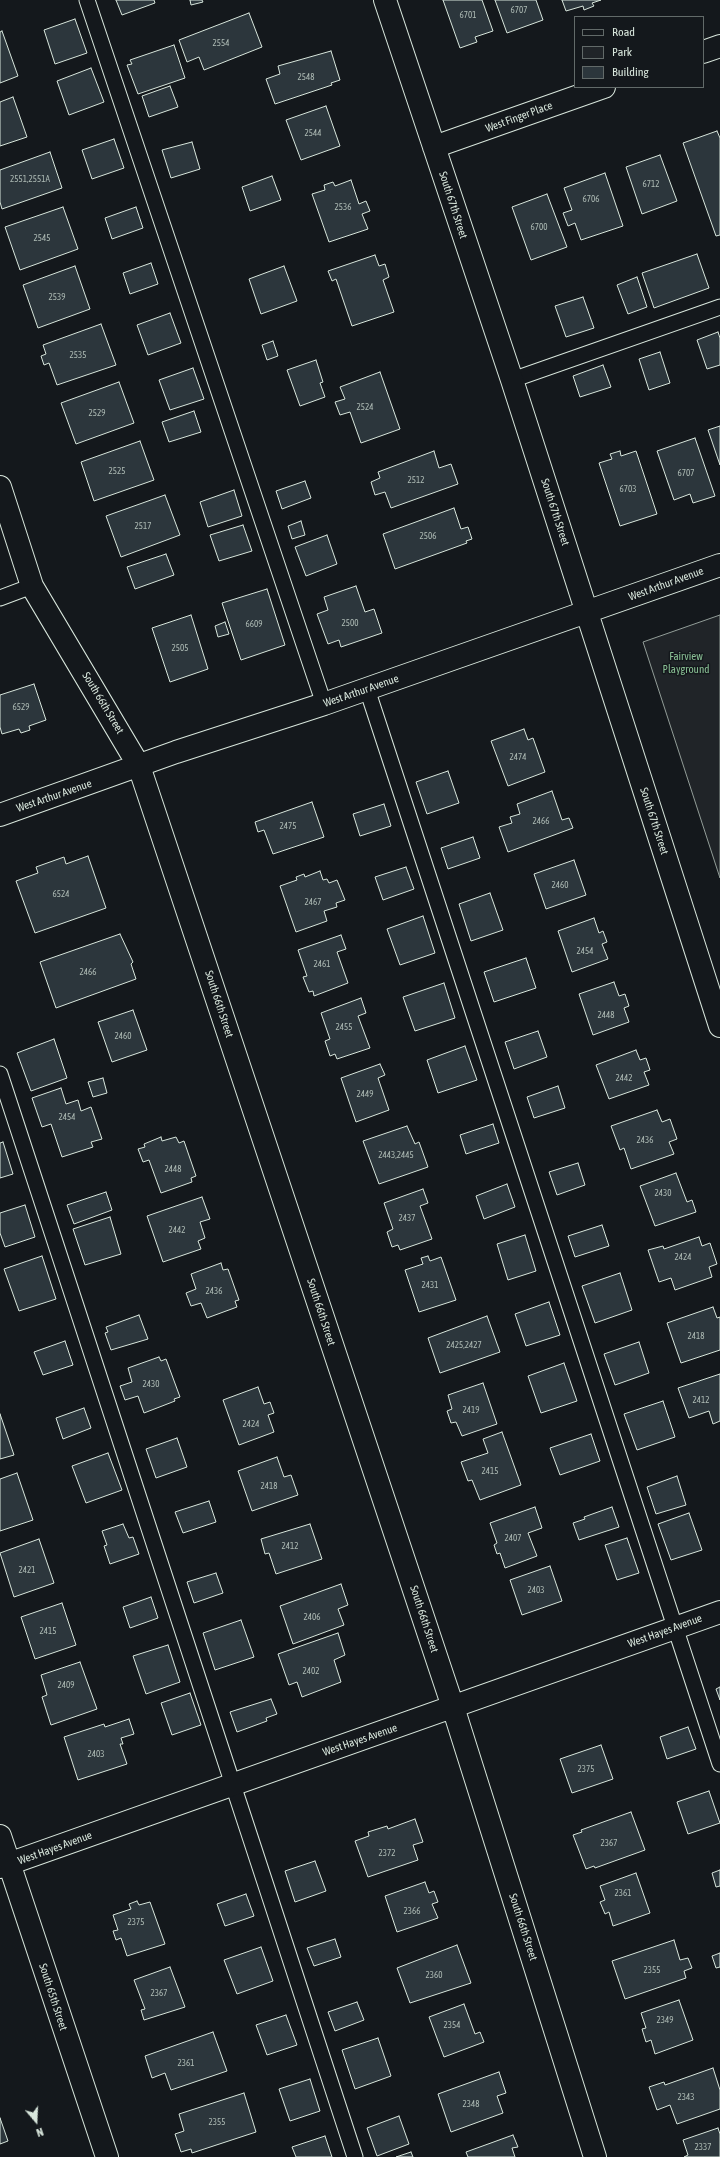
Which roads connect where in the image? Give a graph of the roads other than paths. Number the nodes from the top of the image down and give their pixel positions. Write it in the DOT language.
graph roads {
  1 [pos="87,0"];
  2 [pos="385,0"];
  3 [pos="720,46"];
  4 [pos="704,52"];
  5 [pos="601,88"];
  6 [pos="434,147"];
  7 [pos="720,307"];
  8 [pos="512,380"];
  9 [pos="0,487"];
  10 [pos="720,565"];
  11 [pos="32,586"];
  12 [pos="0,598"];
  13 [pos="587,612"];
  14 [pos="367,689"];
  15 [pos="324,704"];
  16 [pos="139,766"];
  17 [pos="0,815"];
  18 [pos="720,1026"];
  19 [pos="0,1074"];
  20 [pos="720,1612"];
  21 [pos="675,1628"];
  22 [pos="453,1707"];
  23 [pos="720,1764"];
  24 [pos="233,1785"];
  25 [pos="0,1836"];
  26 [pos="5,1866"];
  27 [pos="107,2157"];
  28 [pos="355,2157"];
  29 [pos="596,2157"];
  1 -- 15 [label="lane"];
  2 -- 6 [label="street, South 67th Street"];
  3 -- 4 [label="street"];
  5 -- 6 [label="street, West Finger Place"];
  6 -- 8 [label="street, South 67th Street"];
  7 -- 8 [label="lane"];
  8 -- 13 [label="street, South 67th Street"];
  9 -- 11 [label="street, South 66th Street"];
  10 -- 13 [label="street, West Arthur Avenue"];
  11 -- 12 [label="lane"];
  11 -- 16 [label="street, South 66th Street"];
  13 -- 14 [label="street, West Arthur Avenue"];
  13 -- 18 [label="street, South 67th Street"];
  14 -- 15 [label="street, West Arthur Avenue"];
  14 -- 21 [label="lane"];
  15 -- 16 [label="street, West Arthur Avenue"];
  16 -- 17 [label="street, West Arthur Avenue"];
  16 -- 22 [label="street, South 66th Street"];
  19 -- 24 [label="lane"];
  20 -- 21 [label="street, West Hayes Avenue"];
  21 -- 22 [label="street, West Hayes Avenue"];
  21 -- 23 [label="lane"];
  22 -- 24 [label="street, West Hayes Avenue"];
  22 -- 29 [label="street, South 66th Street"];
  24 -- 26 [label="street, West Hayes Avenue"];
  24 -- 28 [label="lane"];
  25 -- 26 [label="street, South 65th Street"];
  26 -- 27 [label="street, South 65th Street"];
}
